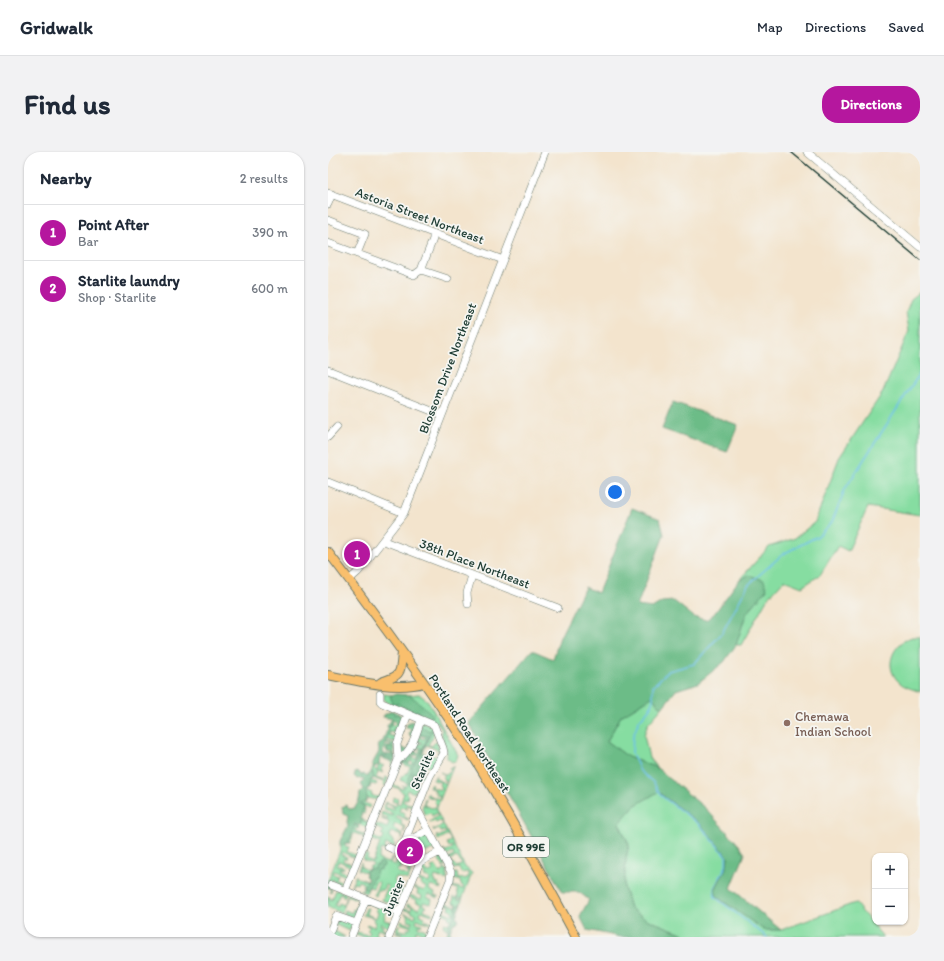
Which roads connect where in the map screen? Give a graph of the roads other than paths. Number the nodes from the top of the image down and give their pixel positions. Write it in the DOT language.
graph roads {
  1 [pos="545,152"];
  2 [pos="807,152"];
  3 [pos="330,194"];
  4 [pos="328,204"];
  5 [pos="328,220"];
  6 [pos="433,234"];
  7 [pos="328,243"];
  8 [pos="920,246"];
  9 [pos="357,254"];
  10 [pos="503,260"];
  11 [pos="421,270"];
  12 [pos="448,279"];
  13 [pos="328,370"];
  14 [pos="442,414"];
  15 [pos="337,427"];
  16 [pos="328,437"];
  17 [pos="328,482"];
  18 [pos="404,513"];
  19 [pos="384,541"];
  20 [pos="328,552"];
  21 [pos="472,575"];
  22 [pos="349,580"];
  23 [pos="468,604"];
  24 [pos="558,608"];
  25 [pos="402,652"];
  26 [pos="328,675"];
  27 [pos="424,683"];
  28 [pos="376,684"];
  29 [pos="380,694"];
  30 [pos="408,714"];
  31 [pos="421,720"];
  32 [pos="398,760"];
  33 [pos="417,809"];
  34 [pos="428,830"];
  35 [pos="404,843"];
  36 [pos="388,847"];
  37 [pos="440,852"];
  38 [pos="332,885"];
  39 [pos="345,891"];
  40 [pos="366,899"];
  41 [pos="399,912"];
  42 [pos="356,923"];
  43 [pos="328,936"];
  44 [pos="351,937"];
  45 [pos="389,937"];
  46 [pos="427,937"];
  47 [pos="576,937"];
  1 -- 10 [label="street, Blossom Drive Northeast"];
  2 -- 8 [label="street"];
  3 -- 4 [label="street"];
  3 -- 6 [label="street, Astoria Street Northeast"];
  5 -- 9 [label="street"];
  6 -- 10 [label="street, Astoria Street Northeast"];
  6 -- 11 [label="street"];
  7 -- 9 [label="street"];
  9 -- 11 [label="street"];
  10 -- 14 [label="street, Blossom Drive Northeast"];
  11 -- 12 [label="street"];
  13 -- 14 [label="street"];
  14 -- 18 [label="street, Blossom Drive Northeast"];
  15 -- 16 [label="street"];
  17 -- 18 [label="street"];
  18 -- 19 [label="street, Blossom Drive Northeast"];
  19 -- 21 [label="street, 38th Place Northeast"];
  19 -- 22 [label="street, Blossom Drive Northeast"];
  20 -- 22 [label="main road, Portland Road Northeast / OR 99E"];
  21 -- 23 [label="street"];
  21 -- 24 [label="street, 38th Place Northeast"];
  22 -- 25 [label="main road, Portland Road Northeast / OR 99E"];
  25 -- 27 [label="main road, Portland Road Northeast / OR 99E"];
  25 -- 28 [label="main road"];
  26 -- 28 [label="main road"];
  27 -- 28 [label="main road"];
  27 -- 47 [label="main road, Portland Road Northeast / OR 99E"];
  29 -- 30 [label="street, Starlite"];
  30 -- 31 [label="street, Starlite"];
  30 -- 32 [label="street"];
  31 -- 32 [label="street"];
  31 -- 33 [label="street, Starlite"];
  32 -- 39 [label="street"];
  33 -- 34 [label="street"];
  33 -- 35 [label="street, Starlite"];
  34 -- 35 [label="street"];
  34 -- 37 [label="street"];
  35 -- 36 [label="street"];
  37 -- 41 [label="street, Jupiter"];
  37 -- 46 [label="street"];
  38 -- 39 [label="street"];
  39 -- 40 [label="street"];
  40 -- 41 [label="street"];
  40 -- 42 [label="street"];
  41 -- 45 [label="street, Jupiter"];
  42 -- 43 [label="street"];
  42 -- 44 [label="street"];
}
